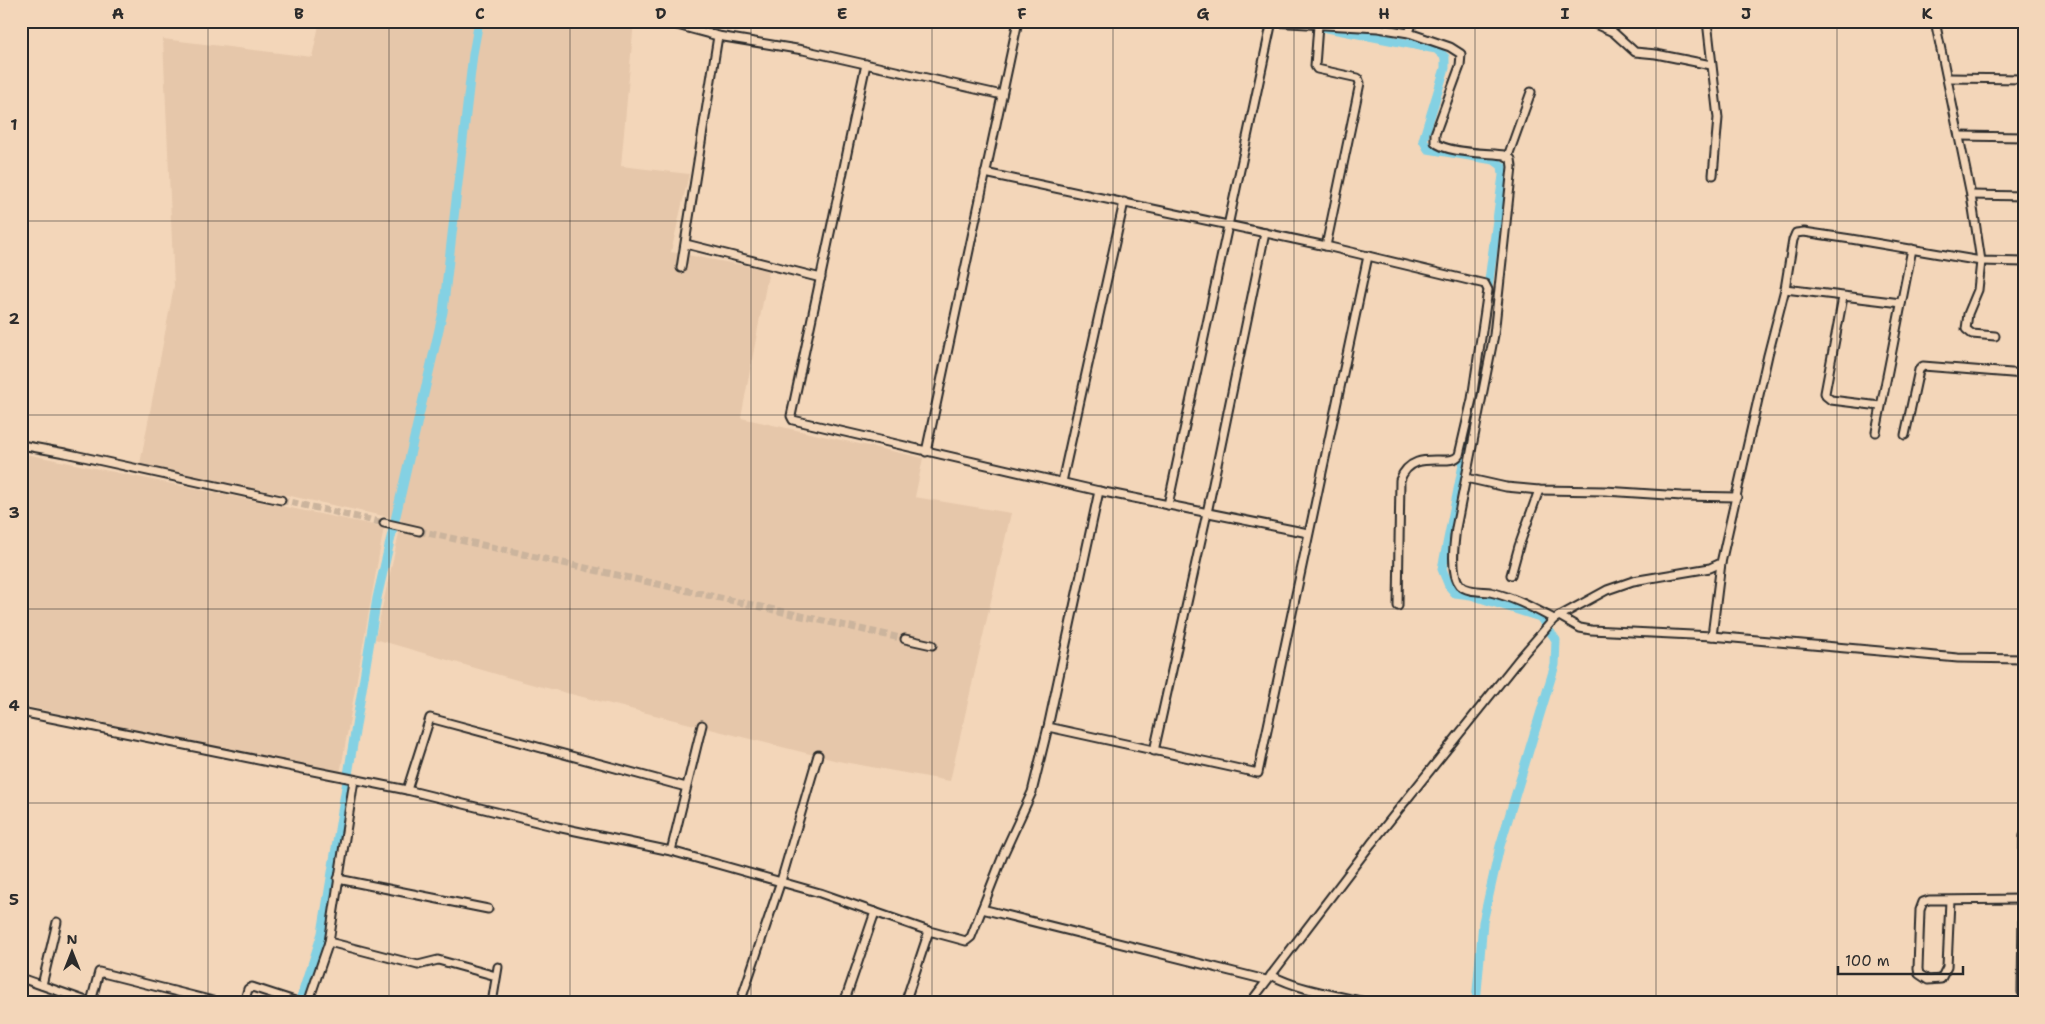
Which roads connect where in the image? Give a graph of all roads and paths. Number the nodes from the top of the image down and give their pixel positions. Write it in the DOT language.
graph roads {
  1 [pos="662,21"];
  2 [pos="1018,21"];
  3 [pos="1413,21"];
  4 [pos="1588,21"];
  5 [pos="1707,21"];
  6 [pos="1934,21"];
  7 [pos="1272,22"];
  8 [pos="1318,25"];
  9 [pos="1409,34"];
  10 [pos="718,36"];
  11 [pos="866,64"];
  12 [pos="1712,65"];
  13 [pos="1948,78"];
  14 [pos="2024,79"];
  15 [pos="1531,92"];
  16 [pos="1002,95"];
  17 [pos="1959,136"];
  18 [pos="2024,137"];
  19 [pos="1508,156"];
  20 [pos="985,173"];
  21 [pos="1713,175"];
  22 [pos="1971,195"];
  23 [pos="2024,196"];
  24 [pos="1124,202"];
  25 [pos="1226,225"];
  26 [pos="1265,233"];
  27 [pos="686,244"];
  28 [pos="1326,246"];
  29 [pos="1912,249"];
  30 [pos="1368,256"];
  31 [pos="1981,261"];
  32 [pos="2024,262"];
  33 [pos="681,268"];
  34 [pos="821,278"];
  35 [pos="1785,289"];
  36 [pos="1843,297"];
  37 [pos="1901,303"];
  38 [pos="1995,336"];
  39 [pos="2024,374"];
  40 [pos="1880,406"];
  41 [pos="1876,432"];
  42 [pos="1905,435"];
  43 [pos="21,445"];
  44 [pos="926,452"];
  45 [pos="1466,478"];
  46 [pos="1062,482"];
  47 [pos="1539,490"];
  48 [pos="1099,491"];
  49 [pos="1737,497"];
  50 [pos="281,500"];
  51 [pos="1168,505"];
  52 [pos="1206,513"];
  53 [pos="387,524"];
  54 [pos="419,531"];
  55 [pos="1308,533"];
  56 [pos="1721,563"];
  57 [pos="1511,575"];
  58 [pos="1398,606"];
  59 [pos="1555,619"];
  60 [pos="1712,636"];
  61 [pos="906,639"];
  62 [pos="932,645"];
  63 [pos="2024,659"];
  64 [pos="21,712"];
  65 [pos="702,725"];
  66 [pos="1048,727"];
  67 [pos="1154,750"];
  68 [pos="818,756"];
  69 [pos="349,779"];
  70 [pos="686,787"];
  71 [pos="407,790"];
  72 [pos="2024,836"];
  73 [pos="671,851"];
  74 [pos="338,879"];
  75 [pos="780,882"];
  76 [pos="2024,899"];
  77 [pos="1950,900"];
  78 [pos="488,909"];
  79 [pos="982,909"];
  80 [pos="874,912"];
  81 [pos="57,922"];
  82 [pos="2024,925"];
  83 [pos="929,931"];
  84 [pos="329,942"];
  85 [pos="498,967"];
  86 [pos="496,976"];
  87 [pos="1268,977"];
  88 [pos="21,978"];
  89 [pos="42,984"];
  90 [pos="2022,992"];
  91 [pos="92,1002"];
  92 [pos="299,1002"];
  93 [pos="221,1003"];
  94 [pos="244,1003"];
  95 [pos="308,1003"];
  96 [pos="492,1003"];
  97 [pos="740,1003"];
  98 [pos="844,1003"];
  99 [pos="905,1003"];
  100 [pos="1250,1003"];
  101 [pos="1370,1003"];
  1 -- 10 [label="street"];
  2 -- 16 [label="street"];
  3 -- 9 [label="street"];
  4 -- 12 [label="street"];
  5 -- 12 [label="street"];
  6 -- 13 [label="street"];
  7 -- 8 [label="street"];
  7 -- 25 [label="street"];
  8 -- 9 [label="street"];
  8 -- 28 [label="street"];
  9 -- 19 [label="street"];
  10 -- 11 [label="street"];
  10 -- 27 [label="street"];
  11 -- 16 [label="street"];
  11 -- 34 [label="street"];
  12 -- 21 [label="street"];
  13 -- 14 [label="street"];
  13 -- 17 [label="street"];
  15 -- 19 [label="street"];
  16 -- 20 [label="street"];
  17 -- 18 [label="street"];
  17 -- 22 [label="street"];
  19 -- 45 [label="street"];
  20 -- 24 [label="street"];
  20 -- 44 [label="street"];
  22 -- 23 [label="street"];
  22 -- 31 [label="street"];
  24 -- 25 [label="street"];
  24 -- 46 [label="street"];
  25 -- 26 [label="street"];
  25 -- 51 [label="street"];
  26 -- 28 [label="street"];
  26 -- 52 [label="street"];
  27 -- 33 [label="street"];
  27 -- 34 [label="street"];
  28 -- 30 [label="street"];
  29 -- 31 [label="street"];
  29 -- 35 [label="street"];
  29 -- 37 [label="street"];
  30 -- 55 [label="street"];
  30 -- 58 [label="street"];
  31 -- 32 [label="street"];
  31 -- 38 [label="street"];
  34 -- 44 [label="street"];
  35 -- 36 [label="street"];
  35 -- 49 [label="street"];
  36 -- 37 [label="street"];
  36 -- 40 [label="street"];
  37 -- 40 [label="street"];
  39 -- 42 [label="street"];
  40 -- 41 [label="street"];
  43 -- 50 [label="street"];
  44 -- 46 [label="street"];
  45 -- 47 [label="street"];
  45 -- 59 [label="street"];
  46 -- 48 [label="street"];
  47 -- 49 [label="street"];
  47 -- 57 [label="street"];
  48 -- 51 [label="street"];
  48 -- 66 [label="street"];
  49 -- 56 [label="street"];
  51 -- 52 [label="street"];
  52 -- 55 [label="street"];
  52 -- 67 [label="street"];
  53 -- 54 [label="street"];
  55 -- 67 [label="street"];
  56 -- 59 [label="street"];
  56 -- 60 [label="street"];
  59 -- 60 [label="street"];
  59 -- 87 [label="street"];
  60 -- 63 [label="street"];
  61 -- 62 [label="street"];
  64 -- 69 [label="street"];
  65 -- 70 [label="street"];
  66 -- 67 [label="street"];
  66 -- 79 [label="street"];
  68 -- 75 [label="street"];
  69 -- 71 [label="street"];
  69 -- 74 [label="street"];
  70 -- 71 [label="street"];
  70 -- 73 [label="street"];
  71 -- 73 [label="street"];
  72 -- 76 [label="street"];
  73 -- 75 [label="street"];
  74 -- 78 [label="street"];
  74 -- 84 [label="street"];
  75 -- 80 [label="street"];
  75 -- 97 [label="street"];
  76 -- 77 [label="street"];
  76 -- 82 [label="street"];
  77 -- 77 [label="street"];
  79 -- 83 [label="street"];
  79 -- 87 [label="street"];
  80 -- 83 [label="street"];
  80 -- 98 [label="street"];
  81 -- 89 [label="street"];
  82 -- 90 [label="street"];
  83 -- 99 [label="street"];
  84 -- 86 [label="street"];
  84 -- 95 [label="street"];
  85 -- 86 [label="street"];
  86 -- 96 [label="street"];
  87 -- 100 [label="street"];
  87 -- 101 [label="street"];
  88 -- 89 [label="street"];
  89 -- 91 [label="street"];
  91 -- 93 [label="street"];
  92 -- 94 [label="street"];
}
